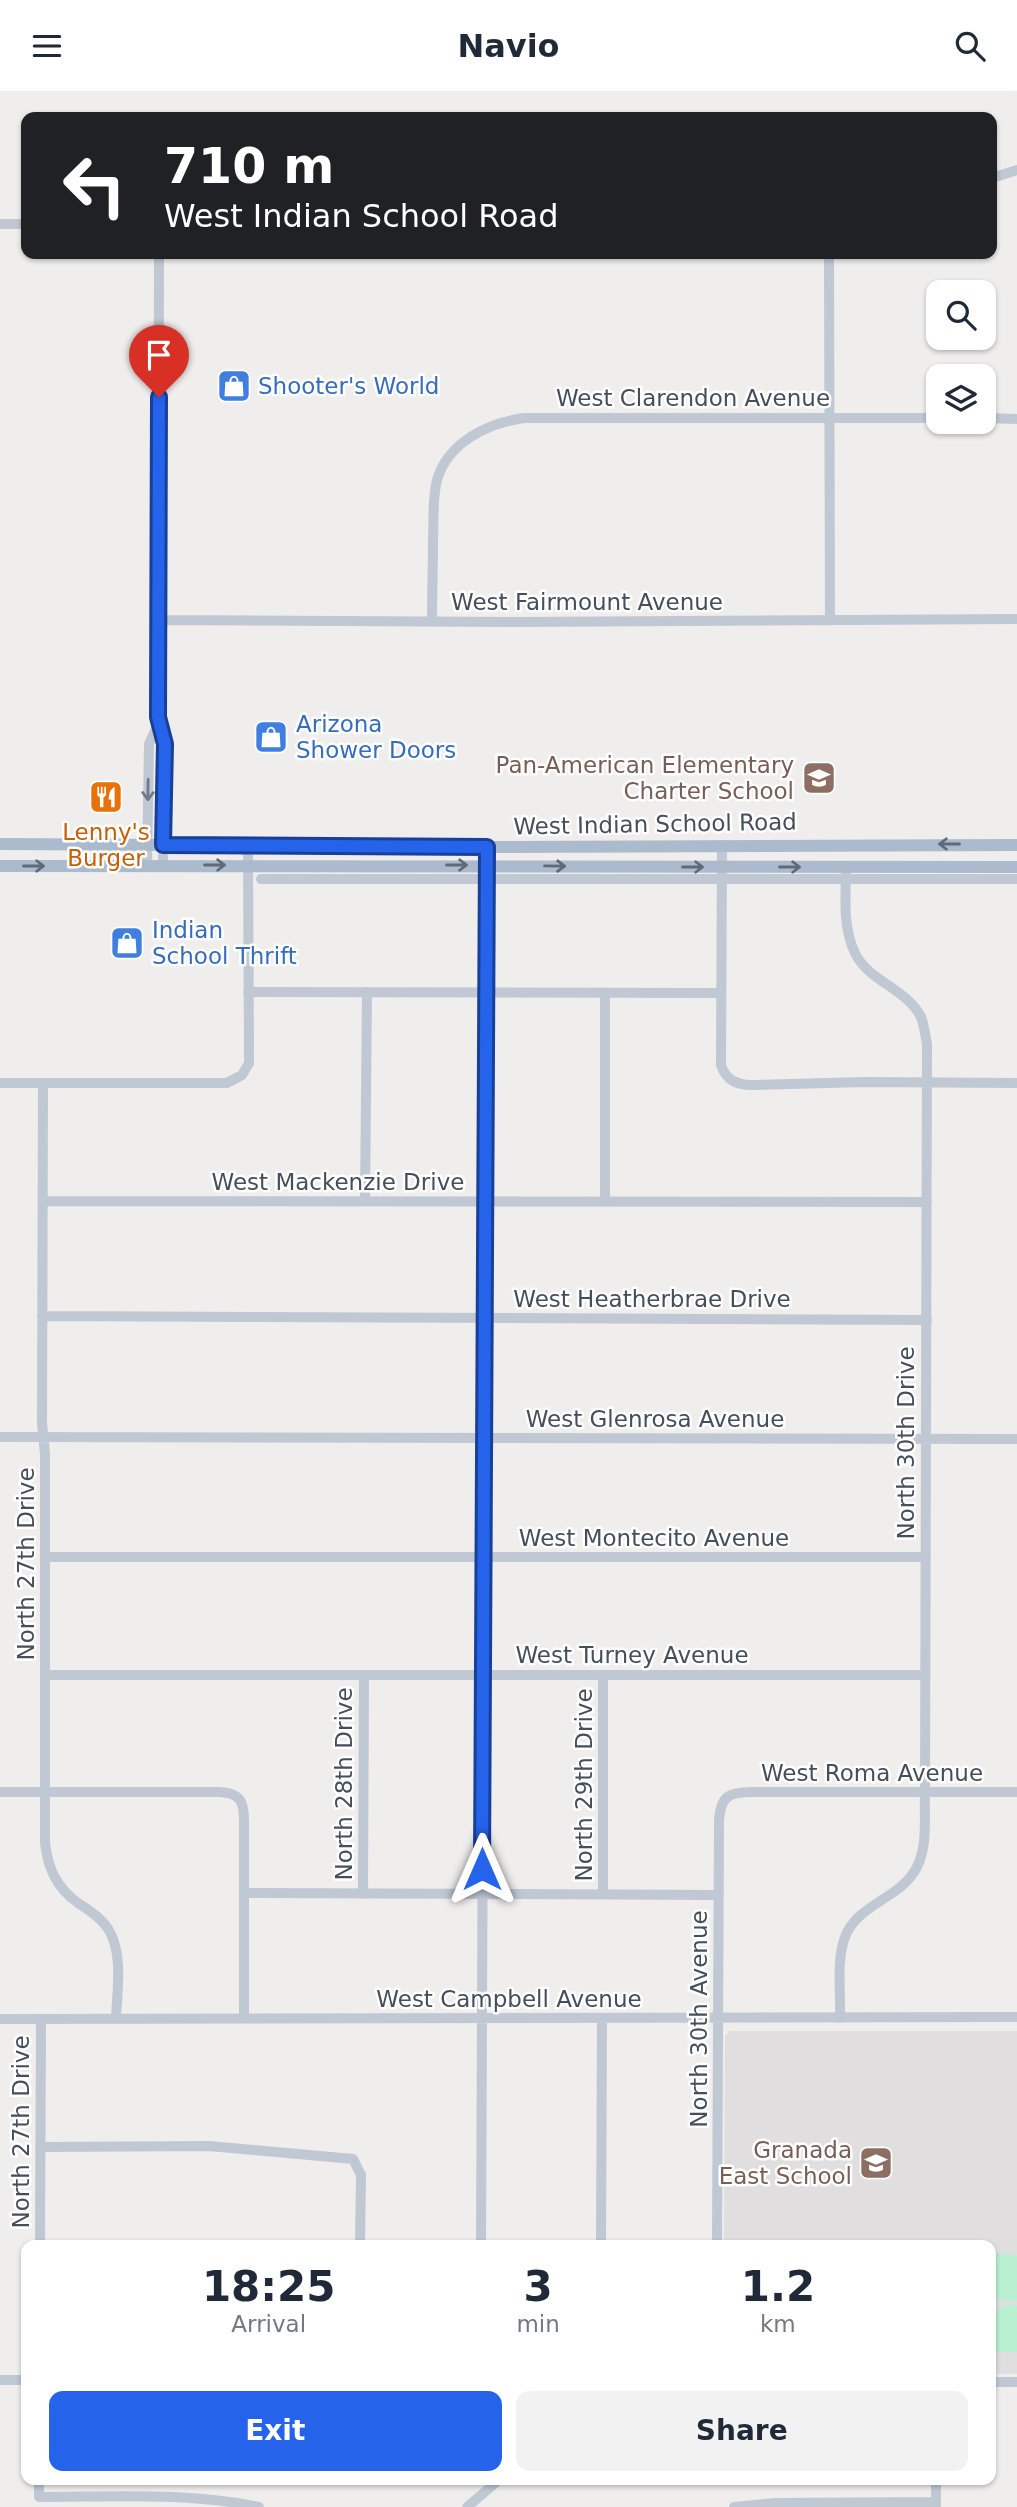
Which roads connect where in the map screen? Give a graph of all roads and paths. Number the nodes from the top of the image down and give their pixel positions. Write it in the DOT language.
graph roads {
  1 [pos="1017,170"];
  2 [pos="997,176"];
  3 [pos="0,224"];
  4 [pos="21,224"];
  5 [pos="159,259"];
  6 [pos="829,259"];
  7 [pos="830,418"];
  8 [pos="926,418"];
  9 [pos="996,418"];
  10 [pos="1017,419"];
  11 [pos="1017,619"];
  12 [pos="158,620"];
  13 [pos="830,621"];
  14 [pos="432,622"];
  15 [pos="158,724"];
  16 [pos="0,844"];
  17 [pos="147,845"];
  18 [pos="163,845"];
  19 [pos="248,845"];
  20 [pos="722,845"];
  21 [pos="1017,845"];
  22 [pos="487,847"];
  23 [pos="147,865"];
  24 [pos="163,865"];
  25 [pos="248,865"];
  26 [pos="487,865"];
  27 [pos="0,866"];
  28 [pos="1017,867"];
  29 [pos="722,873"];
  30 [pos="846,873"];
  31 [pos="261,879"];
  32 [pos="487,879"];
  33 [pos="1017,879"];
  34 [pos="248,992"];
  35 [pos="367,992"];
  36 [pos="486,993"];
  37 [pos="605,993"];
  38 [pos="721,993"];
  39 [pos="928,1082"];
  40 [pos="0,1083"];
  41 [pos="43,1083"];
  42 [pos="1017,1083"];
  43 [pos="43,1201"];
  44 [pos="365,1201"];
  45 [pos="486,1201"];
  46 [pos="605,1201"];
  47 [pos="927,1202"];
  48 [pos="42,1316"];
  49 [pos="485,1318"];
  50 [pos="927,1319"];
  51 [pos="0,1437"];
  52 [pos="44,1438"];
  53 [pos="485,1439"];
  54 [pos="925,1439"];
  55 [pos="1017,1439"];
  56 [pos="46,1557"];
  57 [pos="485,1557"];
  58 [pos="925,1557"];
  59 [pos="46,1675"];
  60 [pos="364,1675"];
  61 [pos="483,1675"];
  62 [pos="603,1675"];
  63 [pos="925,1675"];
  64 [pos="1017,1792"];
  65 [pos="0,1793"];
  66 [pos="45,1793"];
  67 [pos="925,1793"];
  68 [pos="728,1795"];
  69 [pos="244,1893"];
  70 [pos="363,1894"];
  71 [pos="603,1894"];
  72 [pos="482,1895"];
  73 [pos="719,1895"];
  74 [pos="1017,2017"];
  75 [pos="116,2018"];
  76 [pos="244,2018"];
  77 [pos="482,2018"];
  78 [pos="719,2018"];
  79 [pos="840,2018"];
  80 [pos="0,2019"];
  81 [pos="41,2019"];
  82 [pos="602,2019"];
  83 [pos="40,2147"];
  84 [pos="40,2240"];
  85 [pos="360,2240"];
  86 [pos="481,2240"];
  87 [pos="601,2240"];
  88 [pos="717,2240"];
  89 [pos="0,2380"];
  90 [pos="21,2380"];
  91 [pos="996,2382"];
  92 [pos="1017,2382"];
  93 [pos="39,2485"];
  94 [pos="493,2485"];
  95 [pos="936,2485"];
  96 [pos="817,2504"];
  97 [pos="936,2505"];
  98 [pos="259,2507"];
  99 [pos="467,2507"];
  100 [pos="734,2507"];
  1 -- 2 [label="street"];
  3 -- 4 [label="street"];
  5 -- 12 [label="street"];
  6 -- 7 [label="street"];
  7 -- 8 [label="street, West Clarendon Avenue"];
  7 -- 13 [label="street"];
  7 -- 14 [label="street, West Clarendon Avenue"];
  9 -- 10 [label="street"];
  11 -- 13 [label="street, West Fairmount Avenue"];
  12 -- 14 [label="street, West Fairmount Avenue"];
  12 -- 15 [label="street"];
  13 -- 14 [label="street, West Fairmount Avenue"];
  15 -- 17 [label="street, one-way"];
  15 -- 18 [label="street"];
  16 -- 17 [label="main road, West Indian School Road"];
  17 -- 18 [label="main road, West Indian School Road"];
  17 -- 23 [label="street"];
  18 -- 19 [label="main road, West Indian School Road"];
  18 -- 24 [label="street"];
  19 -- 22 [label="main road, West Indian School Road"];
  19 -- 25 [label="street"];
  21 -- 20 [label="main road, West Indian School Road, one-way"];
  20 -- 22 [label="main road, West Indian School Road"];
  20 -- 29 [label="street"];
  22 -- 26 [label="street"];
  23 -- 24 [label="main road, West Indian School Road"];
  27 -- 23 [label="main road, West Indian School Road, one-way"];
  24 -- 25 [label="main road, West Indian School Road, one-way"];
  25 -- 26 [label="main road, West Indian School Road, one-way"];
  25 -- 34 [label="street"];
  26 -- 29 [label="main road, West Indian School Road, one-way"];
  26 -- 32 [label="street"];
  28 -- 30 [label="main road, West Indian School Road"];
  29 -- 30 [label="main road, West Indian School Road"];
  29 -- 32 [label="street, West Indian School Road"];
  29 -- 38 [label="street"];
  30 -- 33 [label="street, West Indian School Road"];
  30 -- 39 [label="street, North 30th Drive"];
  31 -- 32 [label="street, West Indian School Road"];
  32 -- 36 [label="street"];
  34 -- 35 [label="street"];
  34 -- 41 [label="street"];
  35 -- 36 [label="street"];
  35 -- 44 [label="street"];
  36 -- 37 [label="street"];
  36 -- 45 [label="street"];
  37 -- 38 [label="street"];
  37 -- 46 [label="street"];
  38 -- 39 [label="street"];
  39 -- 42 [label="street"];
  39 -- 47 [label="street, North 30th Drive"];
  40 -- 41 [label="street"];
  41 -- 43 [label="street, North 27th Drive"];
  43 -- 44 [label="street, West Mackenzie Drive"];
  43 -- 48 [label="street, North 27th Drive"];
  44 -- 45 [label="street, West Mackenzie Drive"];
  45 -- 46 [label="street, West Mackenzie Drive"];
  45 -- 49 [label="street"];
  46 -- 47 [label="street, West Mackenzie Drive"];
  47 -- 50 [label="street, North 30th Drive"];
  48 -- 49 [label="street, West Heatherbrae Drive"];
  48 -- 52 [label="street, North 27th Drive"];
  49 -- 50 [label="street, West Heatherbrae Drive"];
  49 -- 53 [label="street"];
  50 -- 54 [label="street, North 30th Drive"];
  51 -- 52 [label="street, West Glenrosa Avenue"];
  52 -- 53 [label="street, West Glenrosa Avenue"];
  52 -- 56 [label="street, North 27th Drive"];
  53 -- 54 [label="street, West Glenrosa Avenue"];
  53 -- 57 [label="street"];
  54 -- 55 [label="street, West Glenrosa Avenue"];
  54 -- 58 [label="street, North 30th Drive"];
  56 -- 57 [label="street, West Montecito Avenue"];
  56 -- 59 [label="street, North 27th Drive"];
  57 -- 58 [label="street, West Montecito Avenue"];
  57 -- 61 [label="street"];
  58 -- 63 [label="street, North 30th Drive"];
  59 -- 60 [label="street, West Turney Avenue"];
  59 -- 66 [label="street, North 27th Drive"];
  60 -- 61 [label="street, West Turney Avenue"];
  60 -- 70 [label="street, North 28th Drive"];
  61 -- 62 [label="street, West Turney Avenue"];
  61 -- 72 [label="street"];
  62 -- 63 [label="street, West Turney Avenue"];
  62 -- 71 [label="street, North 29th Drive"];
  63 -- 67 [label="street, North 30th Drive"];
  64 -- 67 [label="street, West Roma Avenue"];
  65 -- 66 [label="street"];
  66 -- 69 [label="street"];
  66 -- 75 [label="street, North 27th Drive"];
  67 -- 68 [label="street, West Roma Avenue"];
  67 -- 79 [label="street, North 30th Drive"];
  68 -- 73 [label="street, North 30th Avenue"];
  69 -- 70 [label="street"];
  69 -- 76 [label="street"];
  70 -- 72 [label="street"];
  71 -- 72 [label="street"];
  71 -- 73 [label="street"];
  72 -- 77 [label="street"];
  73 -- 78 [label="street, North 30th Avenue"];
  74 -- 79 [label="street, West Campbell Avenue"];
  75 -- 76 [label="street, West Campbell Avenue"];
  75 -- 81 [label="street, West Campbell Avenue"];
  76 -- 77 [label="street, West Campbell Avenue"];
  77 -- 82 [label="street, West Campbell Avenue"];
  77 -- 86 [label="street"];
  78 -- 79 [label="street, West Campbell Avenue"];
  78 -- 82 [label="street, West Campbell Avenue"];
  78 -- 88 [label="street, North 30th Avenue"];
  80 -- 81 [label="street, West Campbell Avenue"];
  81 -- 83 [label="street, North 27th Drive"];
  82 -- 87 [label="street"];
  83 -- 84 [label="street, North 27th Drive"];
  83 -- 85 [label="street"];
  89 -- 90 [label="street"];
  91 -- 92 [label="street"];
  93 -- 98 [label="street"];
  94 -- 99 [label="street"];
  95 -- 97 [label="street"];
  96 -- 97 [label="street"];
  96 -- 100 [label="street"];
}
